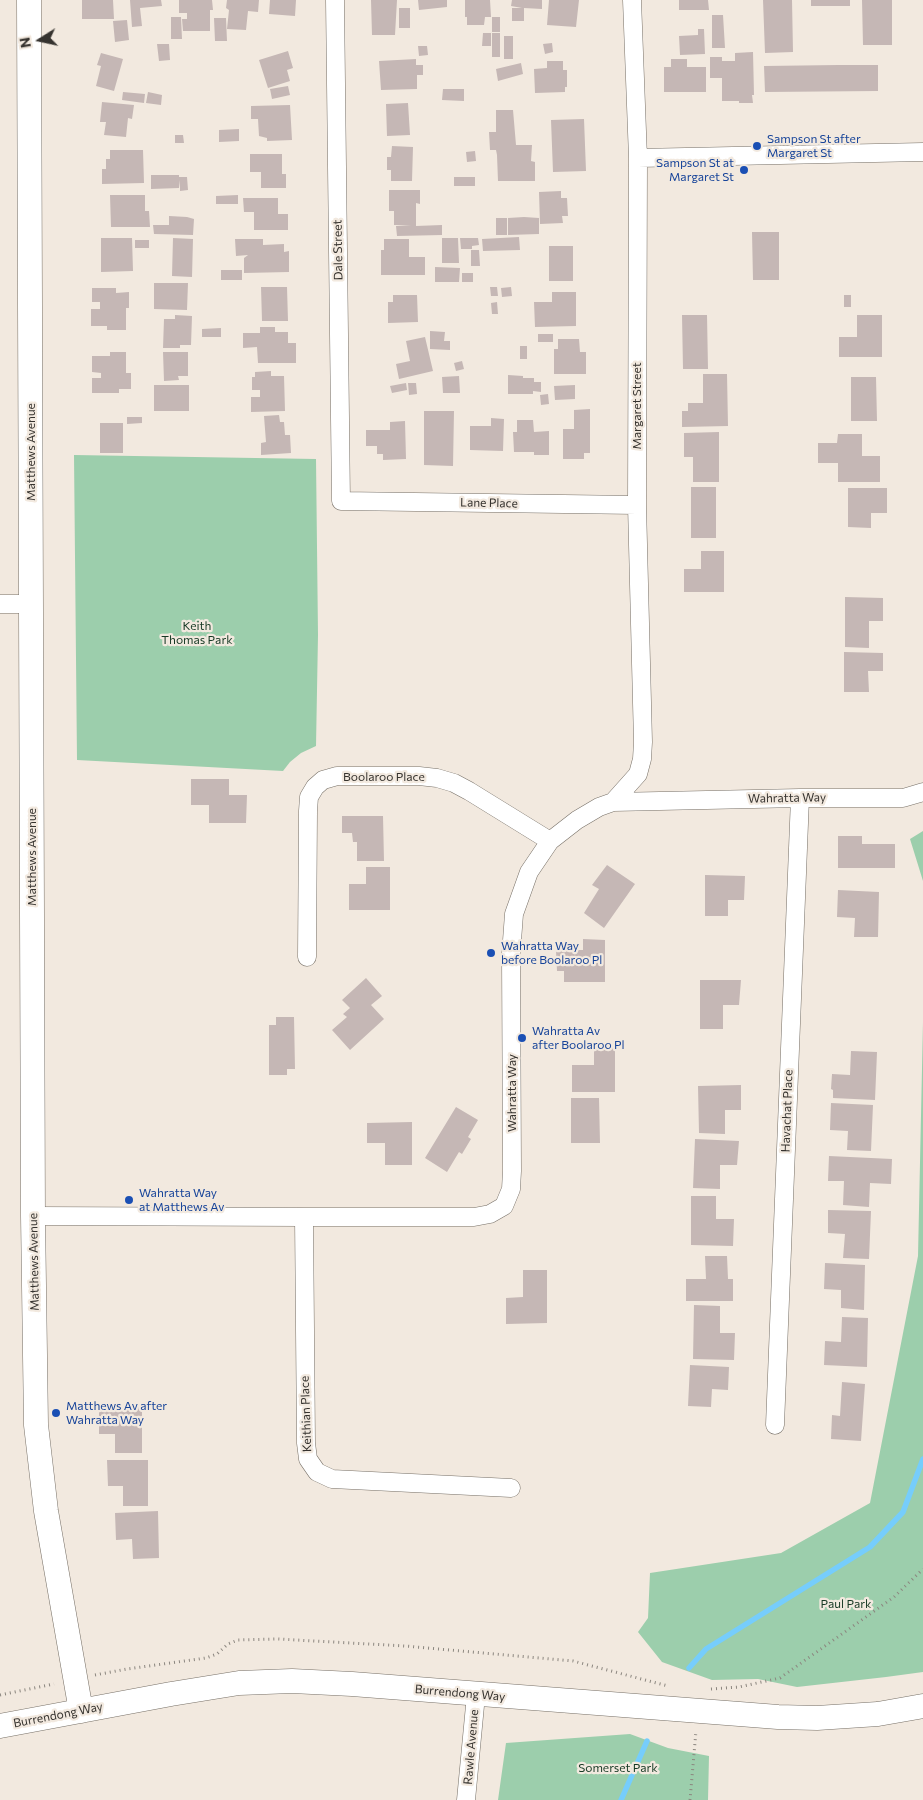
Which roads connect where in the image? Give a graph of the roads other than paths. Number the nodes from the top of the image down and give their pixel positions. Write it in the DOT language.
graph roads {
  1 [pos="29,0"];
  2 [pos="335,0"];
  3 [pos="632,0"];
  4 [pos="923,152"];
  5 [pos="638,158"];
  6 [pos="341,501"];
  7 [pos="636,504"];
  8 [pos="0,604"];
  9 [pos="32,604"];
  10 [pos="923,792"];
  11 [pos="800,798"];
  12 [pos="613,802"];
  13 [pos="550,841"];
  14 [pos="307,957"];
  15 [pos="33,1216"];
  16 [pos="304,1217"];
  17 [pos="774,1425"];
  18 [pos="511,1488"];
  19 [pos="476,1695"];
  20 [pos="923,1706"];
  21 [pos="81,1711"];
  22 [pos="0,1726"];
  23 [pos="466,1800"];
  1 -- 9 [label="street, Matthews Avenue"];
  2 -- 6 [label="street, Dale Street"];
  3 -- 5 [label="street, Margaret Street"];
  4 -- 5 [label="street"];
  5 -- 7 [label="street, Margaret Street"];
  6 -- 7 [label="street, Lane Place"];
  7 -- 12 [label="street, Margaret Street"];
  8 -- 9 [label="street"];
  9 -- 15 [label="street, Matthews Avenue"];
  10 -- 11 [label="street, Wahratta Way"];
  11 -- 12 [label="street, Wahratta Way"];
  11 -- 17 [label="street, Havachat Place"];
  12 -- 13 [label="street, Wahratta Way"];
  13 -- 14 [label="street, Boolaroo Place"];
  13 -- 16 [label="street, Wahratta Way"];
  15 -- 16 [label="street, Wahratta Way"];
  15 -- 21 [label="street, Matthews Avenue"];
  16 -- 18 [label="street, Keithian Place"];
  19 -- 20 [label="street, Burrendong Way"];
  19 -- 21 [label="street, Burrendong Way"];
  19 -- 23 [label="street, Rawle Avenue"];
  21 -- 22 [label="street, Burrendong Way"];
}
